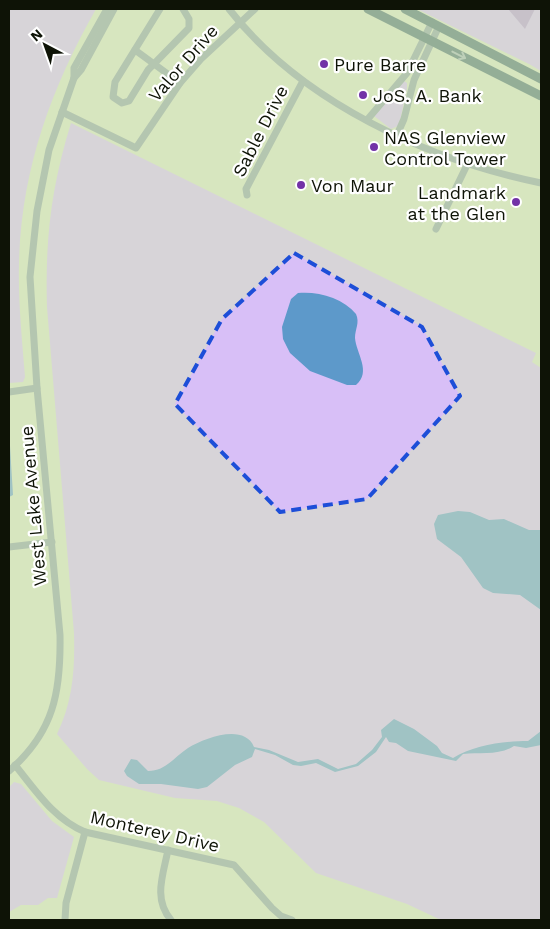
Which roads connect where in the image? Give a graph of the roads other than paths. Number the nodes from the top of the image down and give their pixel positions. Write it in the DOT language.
graph roads {
  1 [pos="107,9"];
  2 [pos="114,9"];
  3 [pos="160,9"];
  4 [pos="183,9"];
  5 [pos="229,9"];
  6 [pos="255,9"];
  7 [pos="368,9"];
  8 [pos="405,9"];
  9 [pos="240,23"];
  10 [pos="436,24"];
  11 [pos="428,39"];
  12 [pos="135,50"];
  13 [pos="154,63"];
  14 [pos="74,78"];
  15 [pos="402,78"];
  16 [pos="541,79"];
  17 [pos="303,80"];
  18 [pos="413,82"];
  19 [pos="180,83"];
  20 [pos="541,96"];
  21 [pos="62,112"];
  22 [pos="367,120"];
  23 [pos="397,135"];
  24 [pos="467,165"];
  25 [pos="541,183"];
  26 [pos="247,195"];
  27 [pos="436,229"];
  28 [pos="37,388"];
  29 [pos="9,392"];
  30 [pos="52,542"];
  31 [pos="9,547"];
  32 [pos="15,765"];
  33 [pos="9,771"];
  34 [pos="85,832"];
  35 [pos="168,850"];
  36 [pos="65,920"];
  37 [pos="171,920"];
  38 [pos="292,920"];
  1 -- 14 [label="street, West Lake Avenue"];
  2 -- 14 [label="street, West Lake Avenue"];
  3 -- 12 [label="street"];
  4 -- 13 [label="street"];
  5 -- 9 [label="street"];
  6 -- 9 [label="street, Valor Drive"];
  7 -- 11 [label="main road"];
  8 -- 10 [label="main road"];
  9 -- 17 [label="street"];
  9 -- 19 [label="street, Valor Drive"];
  10 -- 11 [label="street"];
  10 -- 16 [label="main road"];
  11 -- 15 [label="street"];
  11 -- 18 [label="street"];
  11 -- 20 [label="main road, one-way"];
  12 -- 13 [label="street"];
  12 -- 13 [label="street"];
  13 -- 19 [label="street"];
  14 -- 21 [label="street, West Lake Avenue"];
  15 -- 18 [label="street"];
  15 -- 22 [label="street"];
  17 -- 22 [label="street"];
  17 -- 26 [label="street, Sable Drive"];
  18 -- 23 [label="street"];
  19 -- 21 [label="street, Valor Drive"];
  21 -- 28 [label="street, West Lake Avenue"];
  22 -- 23 [label="street"];
  23 -- 24 [label="street"];
  24 -- 25 [label="street"];
  24 -- 27 [label="street"];
  28 -- 29 [label="street"];
  28 -- 30 [label="street, West Lake Avenue"];
  30 -- 31 [label="street"];
  30 -- 32 [label="street, West Lake Avenue"];
  32 -- 33 [label="street, West Lake Avenue"];
  32 -- 34 [label="street, Monterey Drive"];
  34 -- 35 [label="street, Monterey Drive"];
  34 -- 36 [label="street"];
  35 -- 37 [label="street"];
  35 -- 38 [label="street, Monterey Drive"];
}
